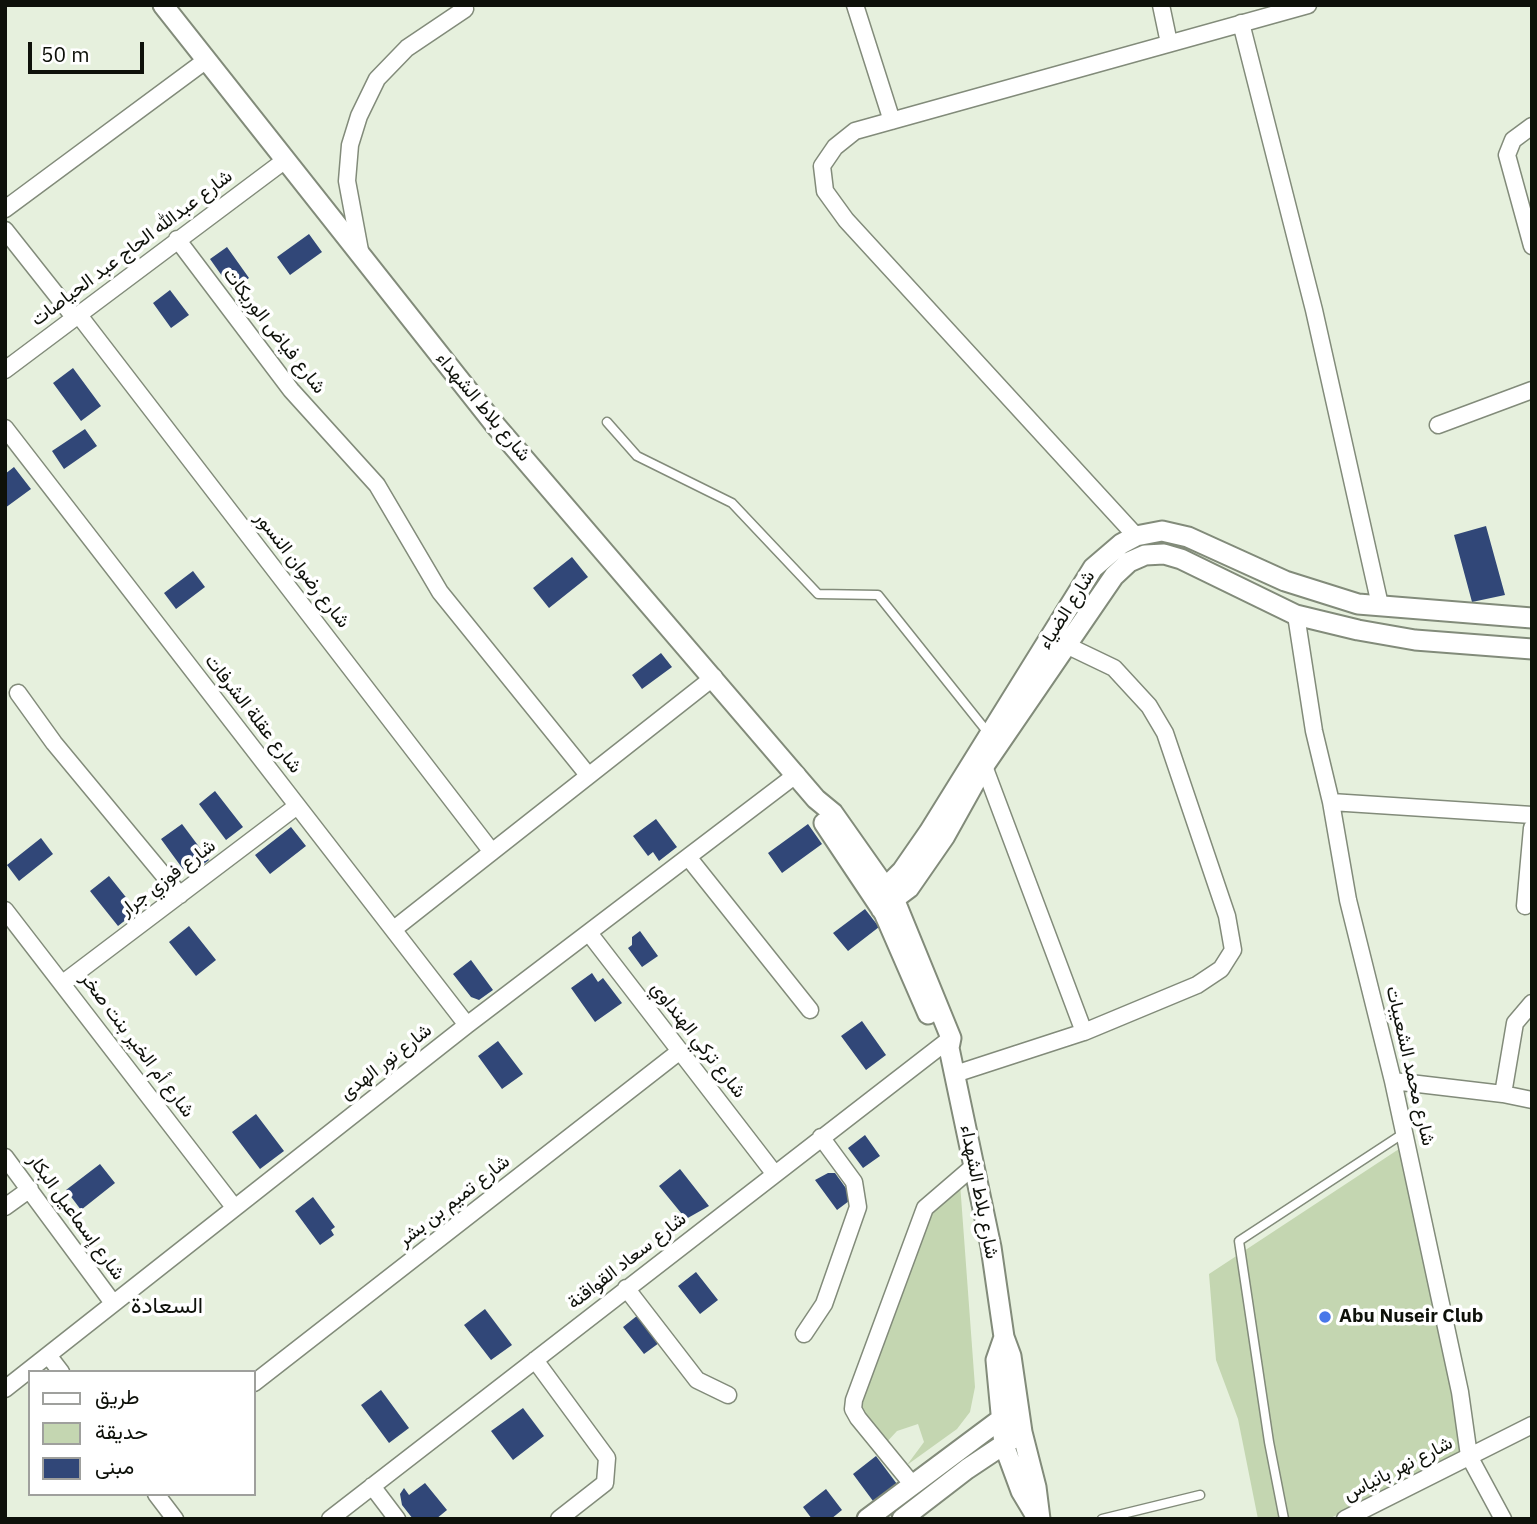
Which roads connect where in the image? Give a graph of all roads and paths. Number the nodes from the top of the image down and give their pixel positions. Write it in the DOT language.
graph roads {
  1 [pos="163,5"];
  2 [pos="855,5"];
  3 [pos="1161,5"];
  4 [pos="1308,5"];
  5 [pos="465,9"];
  6 [pos="1241,23"];
  7 [pos="1169,43"];
  8 [pos="205,61"];
  9 [pos="892,121"];
  10 [pos="1532,126"];
  11 [pos="284,161"];
  12 [pos="5,209"];
  13 [pos="5,230"];
  14 [pos="177,239"];
  15 [pos="1532,246"];
  16 [pos="362,259"];
  17 [pos="76,315"];
  18 [pos="5,370"];
  19 [pos="1532,390"];
  20 [pos="607,422"];
  21 [pos="1438,425"];
  22 [pos="5,428"];
  23 [pos="1136,536"];
  24 [pos="1380,605"];
  25 [pos="1296,615"];
  26 [pos="1532,618"];
  27 [pos="1066,645"];
  28 [pos="1532,649"];
  29 [pos="714,677"];
  30 [pos="18,693"];
  31 [pos="989,734"];
  32 [pos="984,766"];
  33 [pos="797,774"];
  34 [pos="588,775"];
  35 [pos="1331,802"];
  36 [pos="297,806"];
  37 [pos="1532,815"];
  38 [pos="1532,828"];
  39 [pos="492,852"];
  40 [pos="688,857"];
  41 [pos="180,895"];
  42 [pos="883,898"];
  43 [pos="1525,906"];
  44 [pos="5,909"];
  45 [pos="394,929"];
  46 [pos="589,933"];
  47 [pos="63,983"];
  48 [pos="1532,1003"];
  49 [pos="810,1010"];
  50 [pos="467,1025"];
  51 [pos="1084,1032"];
  52 [pos="948,1042"];
  53 [pos="680,1051"];
  54 [pos="955,1074"];
  55 [pos="1393,1081"];
  56 [pos="1503,1094"];
  57 [pos="1532,1100"];
  58 [pos="1404,1133"];
  59 [pos="821,1137"];
  60 [pos="5,1157"];
  61 [pos="975,1165"];
  62 [pos="774,1174"];
  63 [pos="30,1189"];
  64 [pos="5,1207"];
  65 [pos="234,1207"];
  66 [pos="625,1288"];
  67 [pos="113,1303"];
  68 [pos="804,1335"];
  69 [pos="1004,1337"];
  70 [pos="48,1355"];
  71 [pos="535,1360"];
  72 [pos="29,1370"];
  73 [pos="59,1370"];
  74 [pos="28,1371"];
  75 [pos="256,1381"];
  76 [pos="5,1389"];
  77 [pos="728,1395"];
  78 [pos="1019,1407"];
  79 [pos="1000,1420"];
  80 [pos="1532,1425"];
  81 [pos="1022,1432"];
  82 [pos="1004,1444"];
  83 [pos="1469,1456"];
  84 [pos="912,1484"];
  85 [pos="372,1486"];
  86 [pos="1200,1494"];
  87 [pos="158,1496"];
  88 [pos="175,1519"];
  89 [pos="330,1519"];
  90 [pos="397,1519"];
  91 [pos="559,1519"];
  92 [pos="867,1519"];
  93 [pos="902,1519"];
  94 [pos="1039,1519"];
  95 [pos="1102,1519"];
  96 [pos="1284,1519"];
  97 [pos="1345,1519"];
  98 [pos="1503,1519"];
  1 -- 8 [label="street, شارع بلاط الشهداء"];
  2 -- 9 [label="street"];
  3 -- 7 [label="street"];
  4 -- 6 [label="street"];
  5 -- 16 [label="street"];
  6 -- 7 [label="street"];
  6 -- 24 [label="street"];
  7 -- 9 [label="street"];
  8 -- 11 [label="street, شارع بلاط الشهداء"];
  8 -- 12 [label="street"];
  9 -- 23 [label="street"];
  10 -- 15 [label="street"];
  11 -- 14 [label="street, شارع عبدالله الحاج عبد الحياصات"];
  11 -- 16 [label="street, شارع بلاط الشهداء"];
  13 -- 17 [label="street, شارع رضوان النسور"];
  14 -- 17 [label="street, شارع عبدالله الحاج عبد الحياصات"];
  14 -- 34 [label="street, شارع فياض الوريكات"];
  16 -- 29 [label="street, شارع بلاط الشهداء"];
  17 -- 18 [label="street, شارع عبدالله الحاج عبد الحياصات"];
  17 -- 39 [label="street, شارع رضوان النسور"];
  19 -- 21 [label="street"];
  20 -- 31 [label="lane"];
  22 -- 36 [label="street, شارع عقلة الشرفات"];
  23 -- 24 [label="street, شارع الضياء"];
  23 -- 31 [label="street, شارع الضياء"];
  24 -- 26 [label="street, شارع الضياء"];
  25 -- 27 [label="street, شارع الضياء"];
  25 -- 28 [label="street, شارع الضياء"];
  25 -- 35 [label="street, شارع محمد الشعيبات"];
  27 -- 32 [label="street, شارع الضياء"];
  27 -- 51 [label="street"];
  29 -- 33 [label="street, شارع بلاط الشهداء"];
  29 -- 34 [label="street"];
  30 -- 41 [label="street"];
  31 -- 42 [label="street, شارع الضياء"];
  32 -- 42 [label="street, شارع الضياء"];
  32 -- 51 [label="street"];
  33 -- 40 [label="street, شارع نور الهدى"];
  33 -- 42 [label="street, شارع بلاط الشهداء"];
  34 -- 39 [label="street"];
  35 -- 37 [label="street"];
  35 -- 55 [label="street, شارع محمد الشعيبات"];
  36 -- 41 [label="street, شارع فوزي جرار"];
  36 -- 45 [label="street, شارع عقلة الشرفات"];
  38 -- 43 [label="street"];
  39 -- 45 [label="street"];
  40 -- 46 [label="street, شارع نور الهدى"];
  40 -- 49 [label="street"];
  41 -- 47 [label="street, شارع فوزي جرار"];
  42 -- 52 [label="street, شارع بلاط الشهداء"];
  44 -- 47 [label="street, شارع أم الخير بنت صخر"];
  45 -- 50 [label="street, شارع عقلة الشرفات"];
  46 -- 50 [label="street, شارع نور الهدى"];
  46 -- 53 [label="street, شارع تركي الهنداوي"];
  47 -- 65 [label="street, شارع أم الخير بنت صخر"];
  48 -- 56 [label="street"];
  50 -- 65 [label="street, شارع نور الهدى"];
  51 -- 54 [label="street"];
  52 -- 54 [label="street, شارع بلاط الشهداء"];
  52 -- 59 [label="street, شارع سعاد القواقنة"];
  53 -- 62 [label="street, شارع تركي الهنداوي"];
  53 -- 75 [label="street, شارع تميم بن بشر"];
  54 -- 61 [label="street, شارع بلاط الشهداء"];
  55 -- 56 [label="street"];
  55 -- 58 [label="street, شارع محمد الشعيبات"];
  56 -- 57 [label="street"];
  58 -- 83 [label="street, شارع محمد الشعيبات"];
  58 -- 96 [label="lane"];
  59 -- 62 [label="street, شارع سعاد القواقنة"];
  59 -- 68 [label="street"];
  60 -- 63 [label="street, شارع إسماعيل البكار"];
  61 -- 69 [label="street, شارع بلاط الشهداء"];
  61 -- 84 [label="street"];
  62 -- 66 [label="street, شارع سعاد القواقنة"];
  63 -- 64 [label="street"];
  63 -- 67 [label="street, شارع إسماعيل البكار"];
  65 -- 67 [label="street, شارع نور الهدى"];
  66 -- 71 [label="street, شارع سعاد القواقنة"];
  66 -- 77 [label="street"];
  67 -- 70 [label="street, شارع نور الهدى"];
  69 -- 78 [label="street, شارع بلاط الشهداء"];
  69 -- 79 [label="street, شارع بلاط الشهداء"];
  70 -- 72 [label="street, شارع نور الهدى"];
  70 -- 73 [label="street"];
  71 -- 85 [label="street, شارع سعاد القواقنة"];
  71 -- 91 [label="street"];
  74 -- 76 [label="street, شارع نور الهدى"];
  78 -- 79 [label="street"];
  78 -- 81 [label="street, شارع بلاط الشهداء"];
  79 -- 82 [label="street, شارع بلاط الشهداء"];
  79 -- 84 [label="street"];
  80 -- 83 [label="street, شارع نهر بانياس"];
  81 -- 82 [label="street"];
  81 -- 94 [label="street, شارع بلاط الشهداء"];
  82 -- 93 [label="street"];
  82 -- 94 [label="street, شارع بلاط الشهداء"];
  83 -- 97 [label="street, شارع نهر بانياس"];
  83 -- 98 [label="street, شارع محمد الشعيبات"];
  84 -- 92 [label="street"];
  85 -- 89 [label="street, شارع سعاد القواقنة"];
  85 -- 90 [label="street"];
  86 -- 95 [label="lane"];
  87 -- 88 [label="street"];
}
